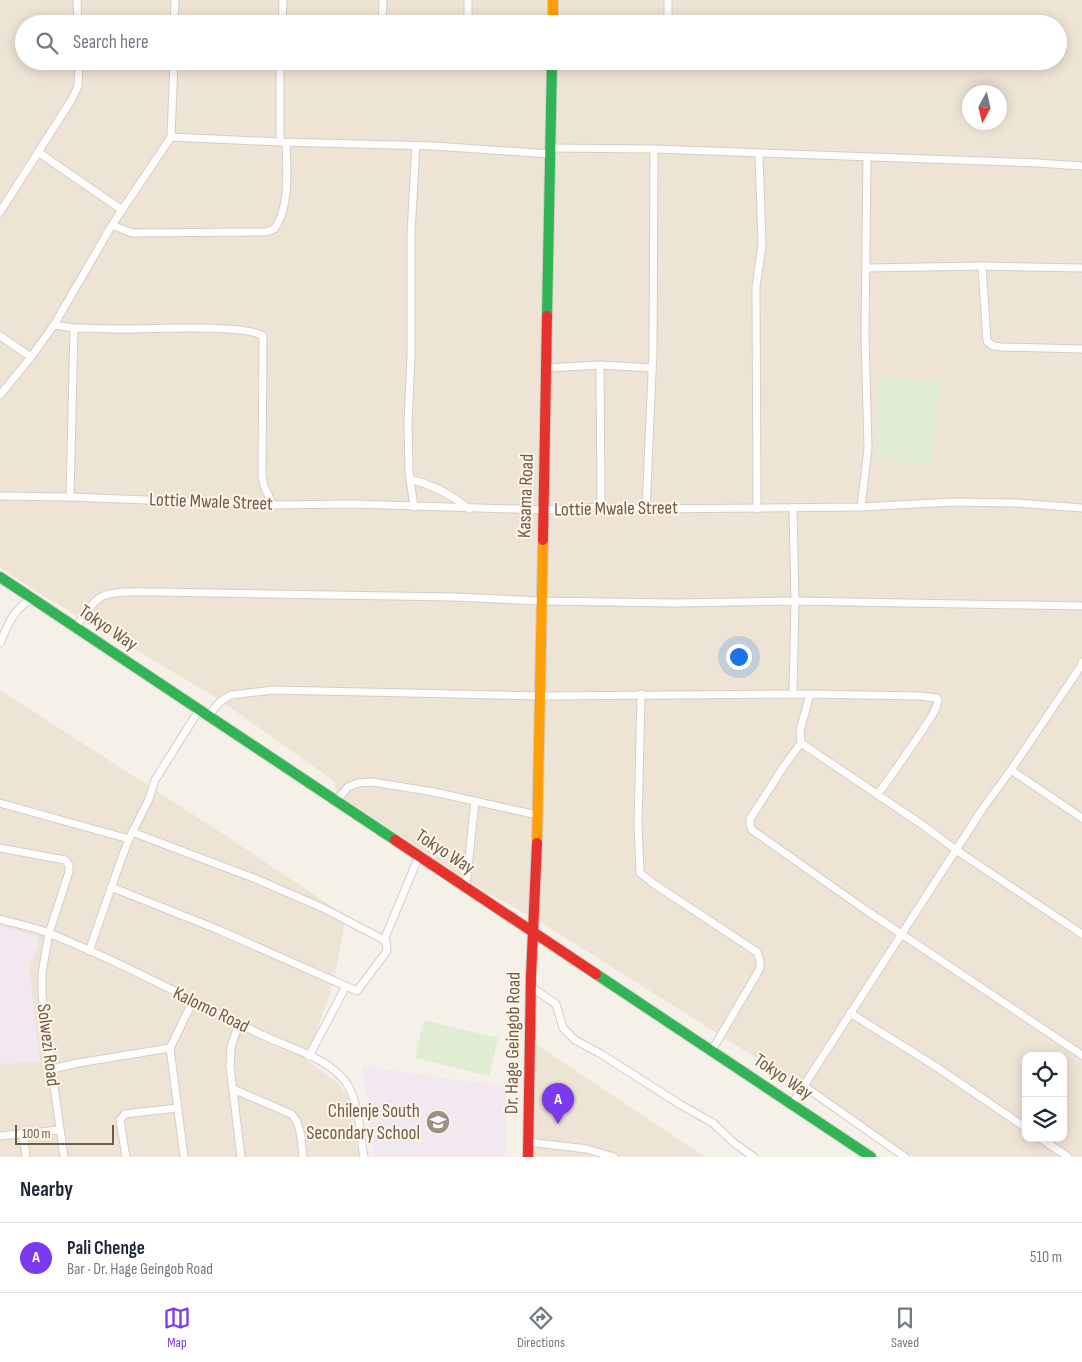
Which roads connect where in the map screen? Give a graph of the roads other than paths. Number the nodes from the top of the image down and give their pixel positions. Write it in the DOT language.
graph roads {
  1 [pos="77,0"];
  2 [pos="175,0"];
  3 [pos="283,0"];
  4 [pos="383,0"];
  5 [pos="468,0"];
  6 [pos="553,0"];
  7 [pos="668,0"];
  8 [pos="78,15"];
  9 [pos="174,15"];
  10 [pos="282,15"];
  11 [pos="382,15"];
  12 [pos="468,15"];
  13 [pos="553,15"];
  14 [pos="668,15"];
  15 [pos="79,70"];
  16 [pos="174,70"];
  17 [pos="280,70"];
  18 [pos="552,70"];
  19 [pos="171,137"];
  20 [pos="283,143"];
  21 [pos="416,145"];
  22 [pos="654,149"];
  23 [pos="550,151"];
  24 [pos="38,152"];
  25 [pos="759,153"];
  26 [pos="867,157"];
  27 [pos="1082,166"];
  28 [pos="122,210"];
  29 [pos="0,212"];
  30 [pos="112,225"];
  31 [pos="982,266"];
  32 [pos="866,268"];
  33 [pos="1082,268"];
  34 [pos="54,325"];
  35 [pos="74,328"];
  36 [pos="0,336"];
  37 [pos="1082,349"];
  38 [pos="31,357"];
  39 [pos="600,365"];
  40 [pos="546,368"];
  41 [pos="652,368"];
  42 [pos="0,396"];
  43 [pos="410,480"];
  44 [pos="0,496"];
  45 [pos="70,497"];
  46 [pos="273,505"];
  47 [pos="414,506"];
  48 [pos="601,507"];
  49 [pos="861,507"];
  50 [pos="793,508"];
  51 [pos="1082,508"];
  52 [pos="469,509"];
  53 [pos="646,509"];
  54 [pos="757,509"];
  55 [pos="544,510"];
  56 [pos="0,577"];
  57 [pos="33,599"];
  58 [pos="540,601"];
  59 [pos="795,601"];
  60 [pos="1082,606"];
  61 [pos="75,628"];
  62 [pos="0,643"];
  63 [pos="1082,662"];
  64 [pos="641,694"];
  65 [pos="793,694"];
  66 [pos="810,694"];
  67 [pos="540,696"];
  68 [pos="199,710"];
  69 [pos="209,716"];
  70 [pos="801,743"];
  71 [pos="1011,770"];
  72 [pos="877,795"];
  73 [pos="337,800"];
  74 [pos="476,800"];
  75 [pos="0,803"];
  76 [pos="537,814"];
  77 [pos="1082,818"];
  78 [pos="131,836"];
  79 [pos="0,848"];
  80 [pos="956,850"];
  81 [pos="420,856"];
  82 [pos="466,886"];
  83 [pos="111,887"];
  84 [pos="535,903"];
  85 [pos="512,916"];
  86 [pos="0,919"];
  87 [pos="533,931"];
  88 [pos="49,933"];
  89 [pos="902,934"];
  90 [pos="1082,934"];
  91 [pos="384,940"];
  92 [pos="554,945"];
  93 [pos="89,951"];
  94 [pos="532,951"];
  95 [pos="346,986"];
  96 [pos="531,987"];
  97 [pos="193,1001"];
  98 [pos="850,1013"];
  99 [pos="239,1023"];
  100 [pos="170,1048"];
  101 [pos="712,1050"];
  102 [pos="1082,1055"];
  103 [pos="310,1056"];
  104 [pos="52,1069"];
  105 [pos="804,1086"];
  106 [pos="233,1089"];
  107 [pos="792,1104"];
  108 [pos="177,1108"];
  109 [pos="1022,1125"];
  110 [pos="59,1130"];
  111 [pos="23,1133"];
  112 [pos="0,1136"];
  113 [pos="528,1142"];
  114 [pos="1046,1142"];
  115 [pos="26,1157"];
  116 [pos="64,1157"];
  117 [pos="126,1157"];
  118 [pos="184,1157"];
  119 [pos="241,1157"];
  120 [pos="303,1157"];
  121 [pos="364,1157"];
  122 [pos="528,1157"];
  123 [pos="614,1157"];
  124 [pos="754,1157"];
  125 [pos="871,1157"];
  126 [pos="905,1157"];
  127 [pos="1068,1157"];
  1 -- 8 [label="street"];
  2 -- 9 [label="street"];
  3 -- 10 [label="street"];
  4 -- 11 [label="street"];
  5 -- 12 [label="street"];
  6 -- 13 [label="street"];
  7 -- 14 [label="street"];
  15 -- 24 [label="street"];
  16 -- 19 [label="street"];
  17 -- 20 [label="street"];
  18 -- 23 [label="street, Kasama Road"];
  19 -- 20 [label="street"];
  19 -- 28 [label="street"];
  20 -- 21 [label="street"];
  20 -- 30 [label="street"];
  21 -- 23 [label="street"];
  21 -- 43 [label="street"];
  22 -- 23 [label="street"];
  22 -- 25 [label="street"];
  22 -- 41 [label="street"];
  23 -- 40 [label="street, Kasama Road"];
  24 -- 28 [label="street"];
  24 -- 29 [label="street"];
  25 -- 26 [label="street"];
  25 -- 54 [label="street"];
  26 -- 27 [label="street"];
  26 -- 32 [label="street"];
  28 -- 30 [label="street"];
  30 -- 34 [label="street"];
  31 -- 32 [label="street"];
  31 -- 33 [label="street"];
  31 -- 37 [label="street"];
  32 -- 49 [label="street"];
  34 -- 35 [label="street"];
  34 -- 38 [label="street"];
  35 -- 45 [label="street"];
  35 -- 46 [label="street"];
  36 -- 38 [label="street"];
  38 -- 42 [label="street"];
  39 -- 40 [label="street"];
  39 -- 41 [label="street"];
  39 -- 48 [label="street"];
  40 -- 55 [label="street, Kasama Road"];
  41 -- 53 [label="street"];
  43 -- 47 [label="street"];
  43 -- 52 [label="street"];
  44 -- 45 [label="street, Lottie Mwale Street"];
  45 -- 46 [label="street, Lottie Mwale Street"];
  46 -- 47 [label="street, Lottie Mwale Street"];
  47 -- 52 [label="street, Lottie Mwale Street"];
  48 -- 53 [label="street, Lottie Mwale Street"];
  48 -- 55 [label="street, Lottie Mwale Street"];
  49 -- 50 [label="street, Lottie Mwale Street"];
  49 -- 51 [label="street, Lottie Mwale Street"];
  50 -- 54 [label="street, Lottie Mwale Street"];
  50 -- 59 [label="street"];
  52 -- 55 [label="street, Lottie Mwale Street"];
  53 -- 54 [label="street, Lottie Mwale Street"];
  55 -- 58 [label="street, Kasama Road"];
  56 -- 57 [label="street, Tokyo Way"];
  57 -- 61 [label="street, Tokyo Way"];
  57 -- 62 [label="street"];
  58 -- 59 [label="street"];
  58 -- 61 [label="street"];
  58 -- 67 [label="street, Kasama Road"];
  59 -- 60 [label="street"];
  59 -- 65 [label="street"];
  61 -- 68 [label="street, Tokyo Way"];
  63 -- 71 [label="street"];
  64 -- 65 [label="street"];
  64 -- 67 [label="street"];
  64 -- 101 [label="street"];
  65 -- 66 [label="street"];
  66 -- 70 [label="street"];
  66 -- 72 [label="street"];
  67 -- 69 [label="street"];
  67 -- 76 [label="street, Kasama Road"];
  68 -- 69 [label="street, Tokyo Way"];
  68 -- 78 [label="street"];
  69 -- 73 [label="street, Tokyo Way"];
  70 -- 72 [label="street"];
  70 -- 89 [label="street"];
  71 -- 77 [label="street"];
  71 -- 80 [label="street"];
  72 -- 80 [label="street"];
  73 -- 74 [label="street"];
  73 -- 81 [label="street, Tokyo Way"];
  74 -- 76 [label="street"];
  74 -- 82 [label="street"];
  75 -- 78 [label="street"];
  76 -- 84 [label="street, Kasama Road"];
  78 -- 83 [label="street"];
  78 -- 91 [label="street"];
  79 -- 88 [label="street, Solwezi Road"];
  80 -- 89 [label="street"];
  80 -- 90 [label="street"];
  81 -- 82 [label="street, Tokyo Way"];
  81 -- 91 [label="street"];
  82 -- 85 [label="street, Tokyo Way"];
  83 -- 93 [label="street"];
  83 -- 95 [label="street"];
  84 -- 85 [label="street"];
  84 -- 87 [label="street, Kasama Road"];
  85 -- 87 [label="street, Tokyo Way"];
  86 -- 88 [label="street, Kalomo Road"];
  87 -- 92 [label="street, Tokyo Way"];
  87 -- 94 [label="street, Dr. Hage Geingob Road"];
  88 -- 93 [label="street, Kalomo Road"];
  88 -- 104 [label="street, Solwezi Road"];
  89 -- 98 [label="street"];
  89 -- 102 [label="street"];
  91 -- 95 [label="street"];
  92 -- 94 [label="street"];
  92 -- 101 [label="street, Tokyo Way"];
  93 -- 97 [label="street, Kalomo Road"];
  94 -- 96 [label="street, Dr. Hage Geingob Road"];
  95 -- 103 [label="street"];
  96 -- 113 [label="street, Dr. Hage Geingob Road"];
  96 -- 124 [label="street"];
  97 -- 99 [label="street, Kalomo Road"];
  97 -- 100 [label="street"];
  98 -- 105 [label="street"];
  98 -- 109 [label="street"];
  99 -- 103 [label="street, Kalomo Road"];
  99 -- 106 [label="street"];
  100 -- 104 [label="street"];
  100 -- 108 [label="street"];
  101 -- 107 [label="street, Tokyo Way"];
  103 -- 121 [label="street, Kalomo Road"];
  104 -- 110 [label="street, Solwezi Road"];
  105 -- 107 [label="street"];
  105 -- 126 [label="street"];
  106 -- 119 [label="street"];
  106 -- 120 [label="street"];
  107 -- 125 [label="street, Tokyo Way"];
  108 -- 117 [label="street"];
  108 -- 118 [label="street"];
  110 -- 111 [label="street"];
  110 -- 116 [label="street, Solwezi Road"];
  111 -- 112 [label="street"];
  111 -- 115 [label="street"];
  113 -- 122 [label="street, Dr. Hage Geingob Road"];
  113 -- 123 [label="street"];
  114 -- 127 [label="street"];
}
